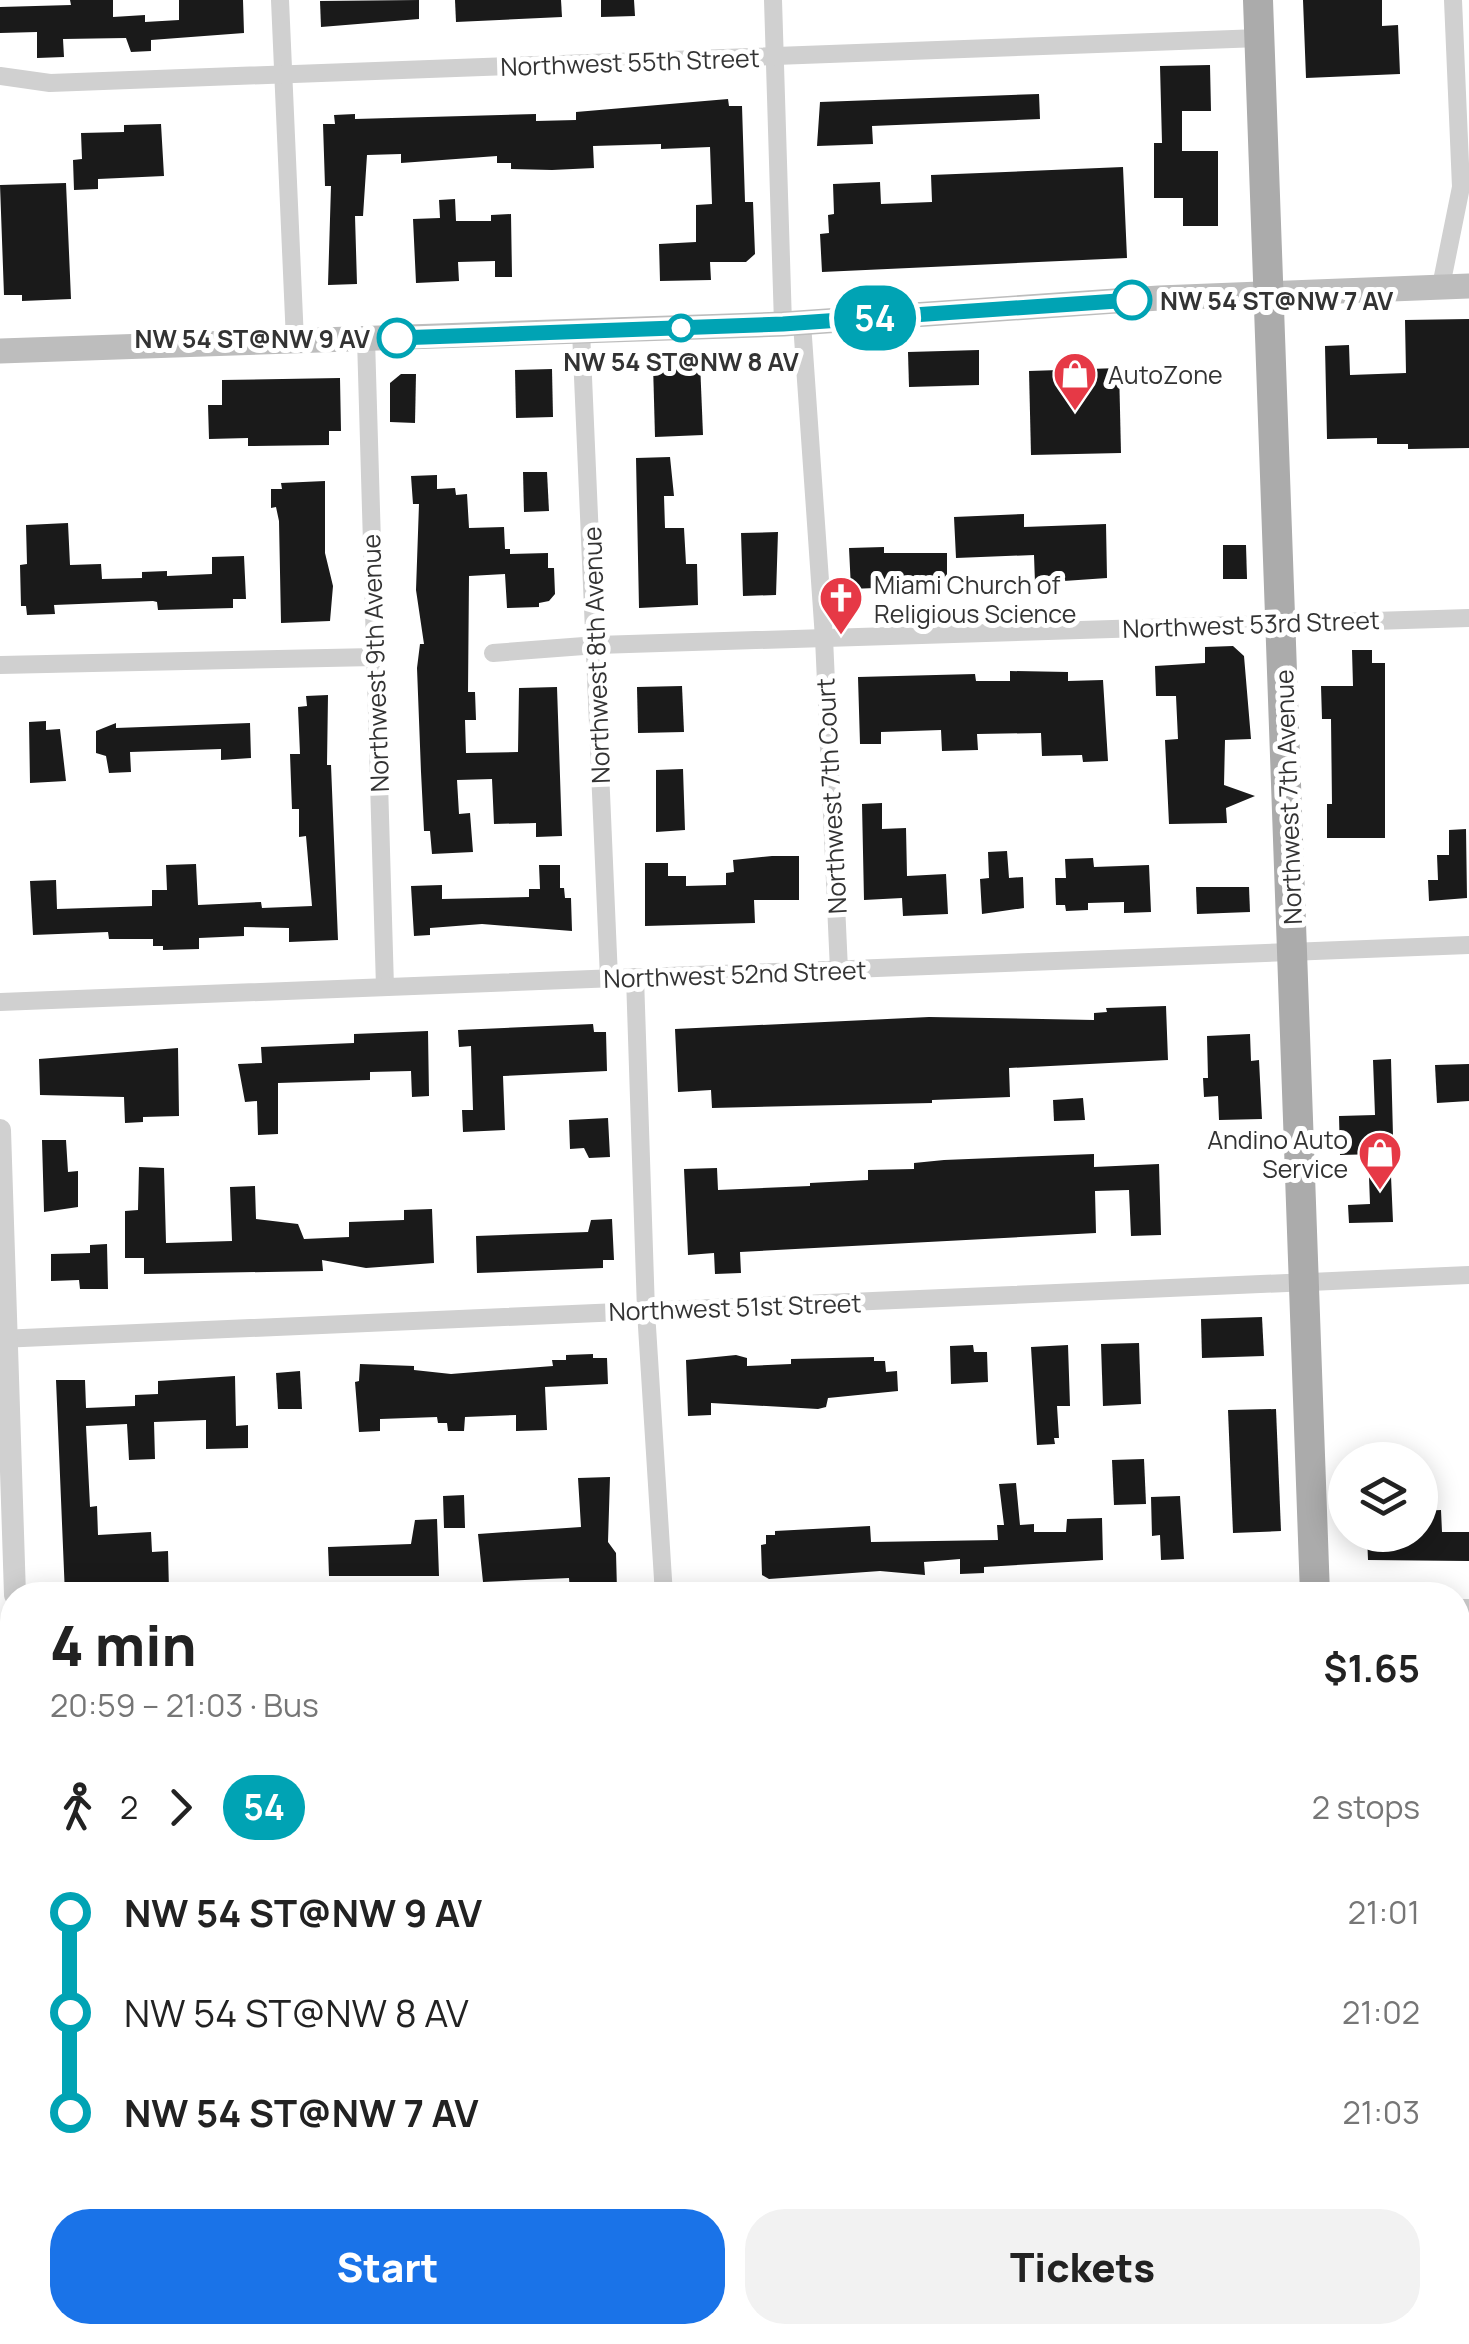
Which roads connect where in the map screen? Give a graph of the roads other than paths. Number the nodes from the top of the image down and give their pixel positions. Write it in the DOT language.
graph roads {
  1 [pos="280,0"];
  2 [pos="773,0"];
  3 [pos="1258,0"];
  4 [pos="1453,0"];
  5 [pos="1260,38"];
  6 [pos="774,57"];
  7 [pos="284,74"];
  8 [pos="0,76"];
  9 [pos="1441,286"];
  10 [pos="1469,286"];
  11 [pos="1270,292"];
  12 [pos="792,323"];
  13 [pos="581,332"];
  14 [pos="366,339"];
  15 [pos="295,341"];
  16 [pos="0,351"];
  17 [pos="1469,618"];
  18 [pos="1281,622"];
  19 [pos="824,638"];
  20 [pos="597,645"];
  21 [pos="493,653"];
  22 [pos="375,657"];
  23 [pos="0,665"];
  24 [pos="1469,944"];
  25 [pos="1293,950"];
  26 [pos="839,970"];
  27 [pos="635,977"];
  28 [pos="608,978"];
  29 [pos="385,987"];
  30 [pos="0,1002"];
  31 [pos="0,1130"];
  32 [pos="1469,1274"];
  33 [pos="1305,1282"];
  34 [pos="646,1310"];
  35 [pos="4,1338"];
  36 [pos="14,1582"];
  37 [pos="663,1582"];
  38 [pos="1316,1582"];
  1 -- 7 [label="street"];
  2 -- 6 [label="street, Northwest 7th Court"];
  3 -- 5 [label="main road, Northwest 7th Avenue"];
  4 -- 9 [label="street"];
  5 -- 6 [label="street, Northwest 55th Street"];
  5 -- 11 [label="main road, Northwest 7th Avenue"];
  6 -- 7 [label="street, Northwest 55th Street"];
  6 -- 12 [label="street, Northwest 7th Court"];
  7 -- 8 [label="street, Northwest 55th Street"];
  7 -- 15 [label="street"];
  9 -- 10 [label="main road"];
  9 -- 11 [label="main road"];
  11 -- 12 [label="main road"];
  11 -- 18 [label="main road, Northwest 7th Avenue"];
  12 -- 13 [label="main road"];
  12 -- 19 [label="street, Northwest 7th Court"];
  13 -- 14 [label="main road"];
  13 -- 20 [label="street, Northwest 8th Avenue"];
  14 -- 15 [label="main road"];
  14 -- 22 [label="street, Northwest 9th Avenue"];
  15 -- 16 [label="main road"];
  17 -- 18 [label="street, Northwest 53rd Street"];
  18 -- 19 [label="street, Northwest 53rd Street"];
  18 -- 25 [label="main road, Northwest 7th Avenue"];
  19 -- 20 [label="street, Northwest 53rd Street"];
  19 -- 26 [label="street, Northwest 7th Court"];
  20 -- 21 [label="street, Northwest 53rd Street"];
  20 -- 28 [label="street, Northwest 8th Avenue"];
  22 -- 23 [label="street"];
  22 -- 29 [label="street, Northwest 9th Avenue"];
  24 -- 25 [label="street, Northwest 52nd Street"];
  25 -- 26 [label="street, Northwest 52nd Street"];
  25 -- 33 [label="main road, Northwest 7th Avenue"];
  26 -- 27 [label="street, Northwest 52nd Street"];
  27 -- 28 [label="street, Northwest 52nd Street"];
  27 -- 34 [label="street"];
  28 -- 29 [label="street, Northwest 52nd Street"];
  29 -- 30 [label="street, Northwest 52nd Street"];
  31 -- 35 [label="street"];
  32 -- 33 [label="street, Northwest 51st Street"];
  33 -- 34 [label="street, Northwest 51st Street"];
  33 -- 38 [label="main road, Northwest 7th Avenue"];
  34 -- 35 [label="street, Northwest 51st Street"];
  34 -- 37 [label="street"];
  35 -- 36 [label="street"];
}
